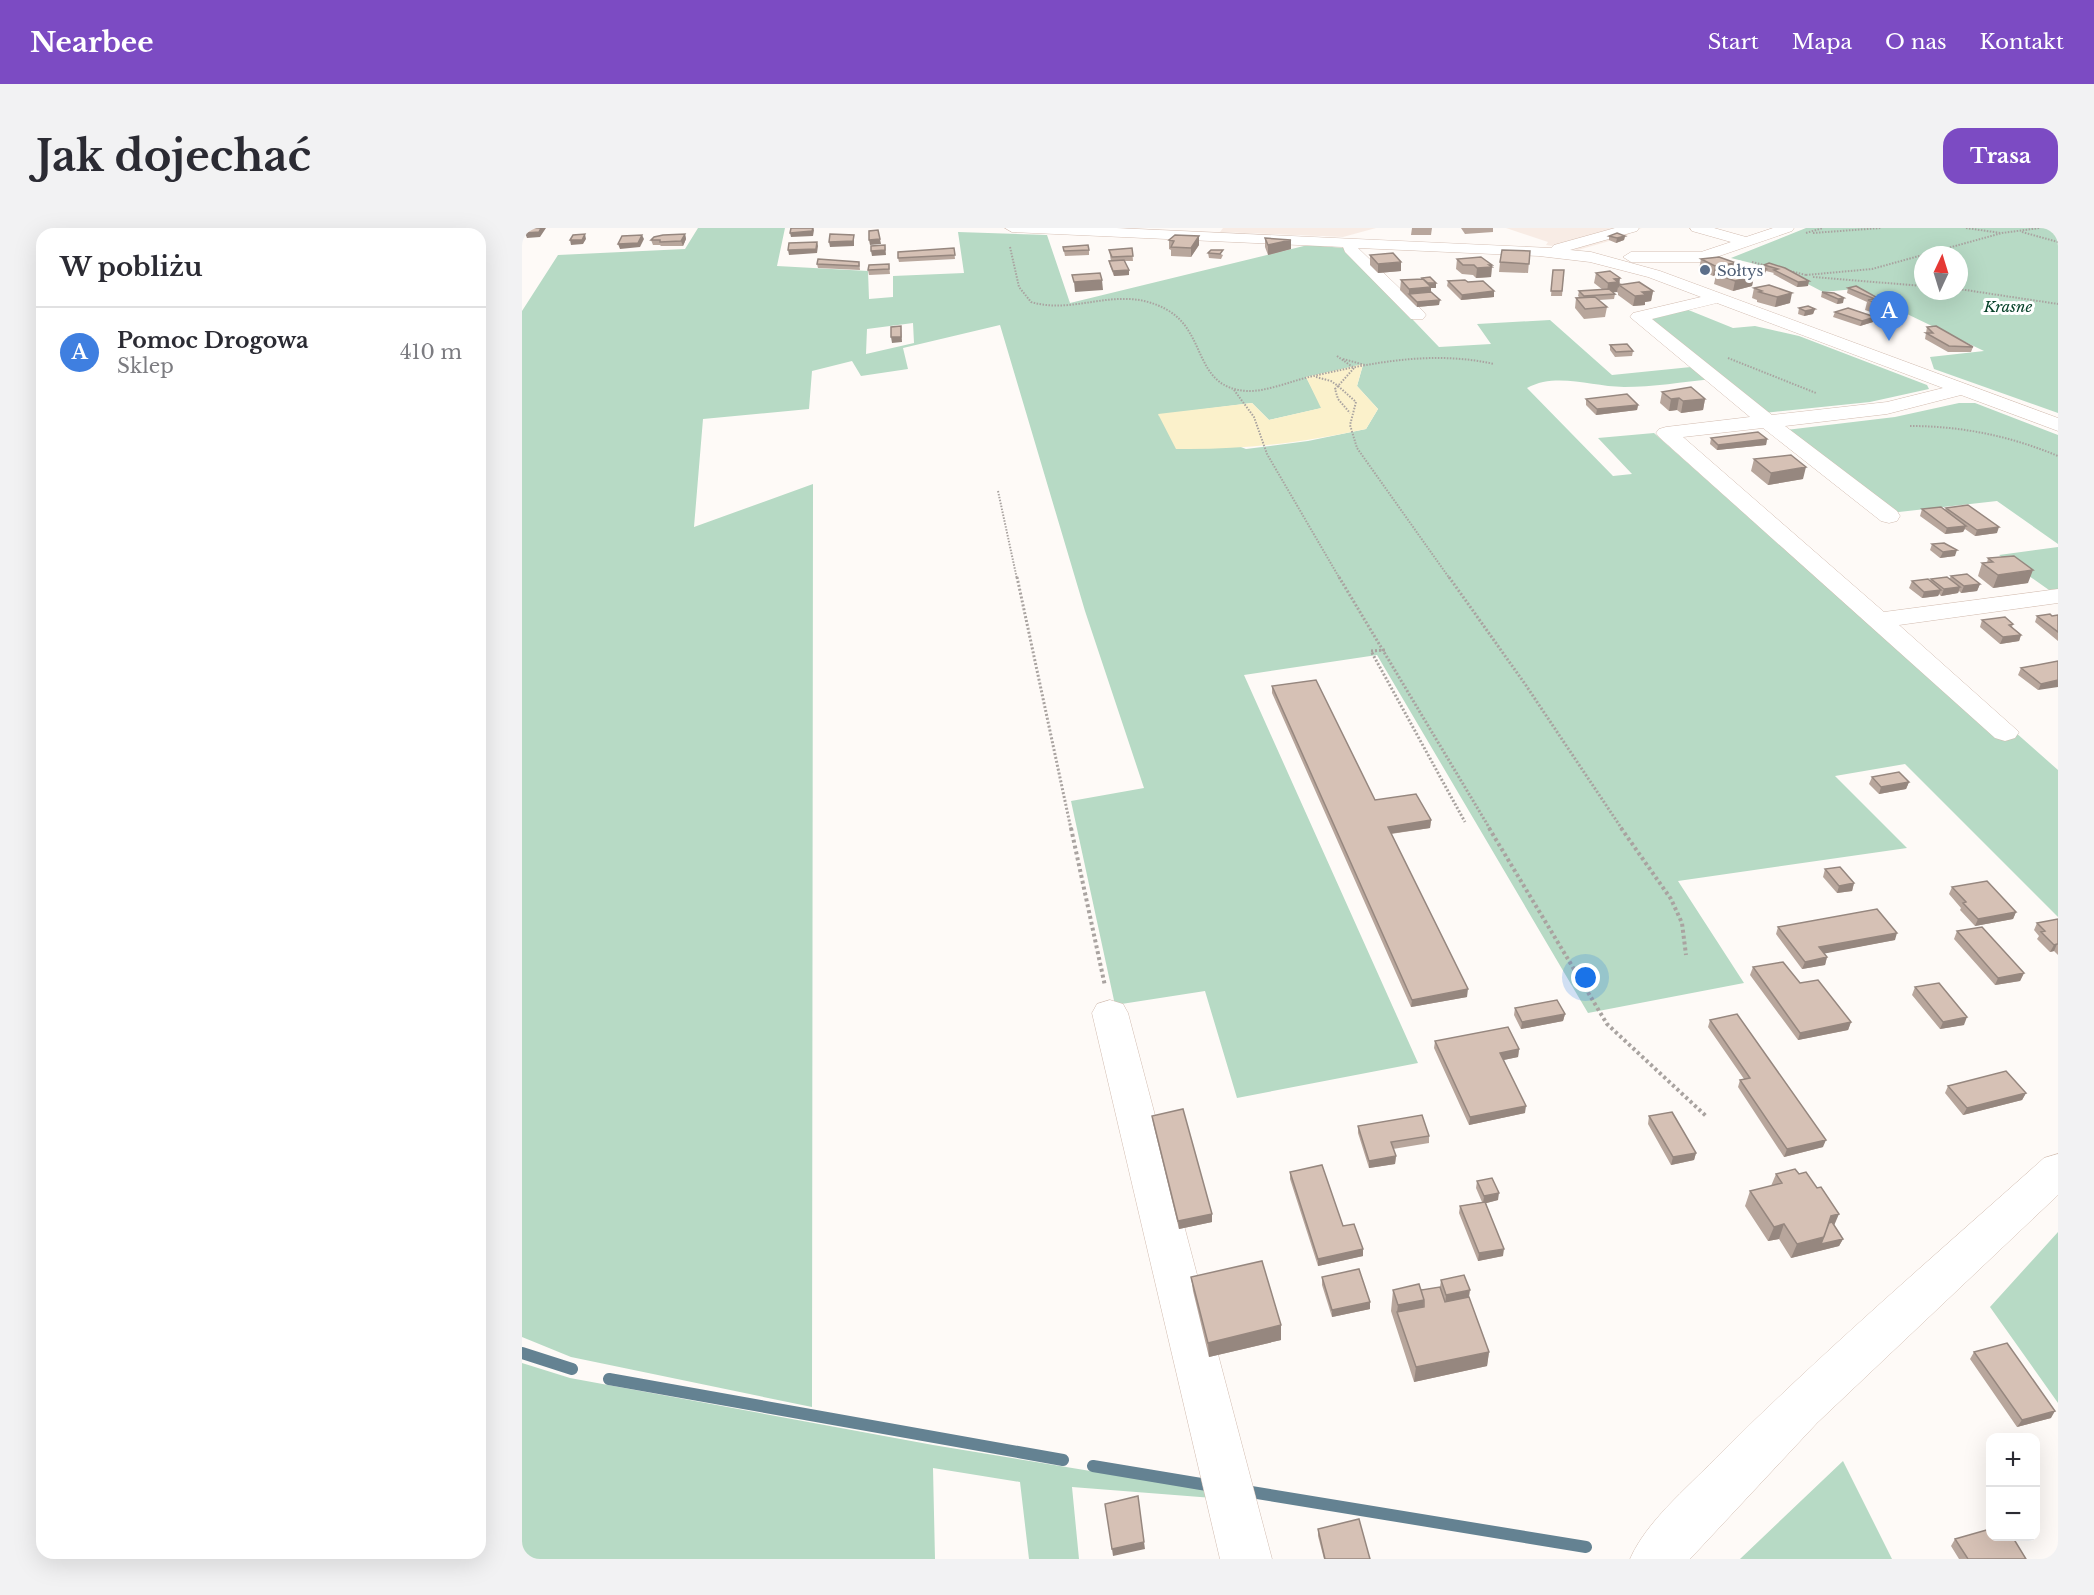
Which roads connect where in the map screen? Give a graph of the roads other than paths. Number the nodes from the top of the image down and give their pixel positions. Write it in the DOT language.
graph roads {
  1 [pos="1362,228"];
  2 [pos="1567,228"];
  3 [pos="1632,228"];
  4 [pos="1697,228"];
  5 [pos="1779,229"];
  6 [pos="1274,231"];
  7 [pos="1010,233"];
  8 [pos="1597,238"];
  9 [pos="1325,242"];
  10 [pos="1747,242"];
  11 [pos="1351,243"];
  12 [pos="1549,252"];
  13 [pos="1602,259"];
  14 [pos="1719,298"];
  15 [pos="1417,315"];
  16 [pos="1961,389"];
  17 [pos="1767,421"];
  18 [pos="2058,425"];
  19 [pos="1889,516"];
  20 [pos="2058,596"];
  21 [pos="1878,620"];
  22 [pos="2005,732"];
  23 [pos="1110,1012"];
  24 [pos="2058,1170"];
  25 [pos="1246,1559"];
  26 [pos="1656,1559"];
  1 -- 9 [label="street"];
  2 -- 8 [label="street"];
  3 -- 8 [label="street"];
  4 -- 10 [label="street"];
  5 -- 10 [label="street"];
  6 -- 7 [label="street"];
  6 -- 9 [label="street"];
  8 -- 12 [label="street"];
  9 -- 11 [label="street"];
  10 -- 13 [label="street"];
  11 -- 12 [label="street"];
  11 -- 15 [label="street"];
  12 -- 13 [label="street"];
  13 -- 14 [label="street"];
  14 -- 16 [label="street"];
  14 -- 17 [label="street"];
  16 -- 17 [label="street"];
  16 -- 18 [label="street"];
  17 -- 19 [label="street"];
  17 -- 21 [label="street"];
  20 -- 21 [label="street"];
  21 -- 22 [label="street"];
  23 -- 25 [label="street"];
  24 -- 26 [label="street"];
}
